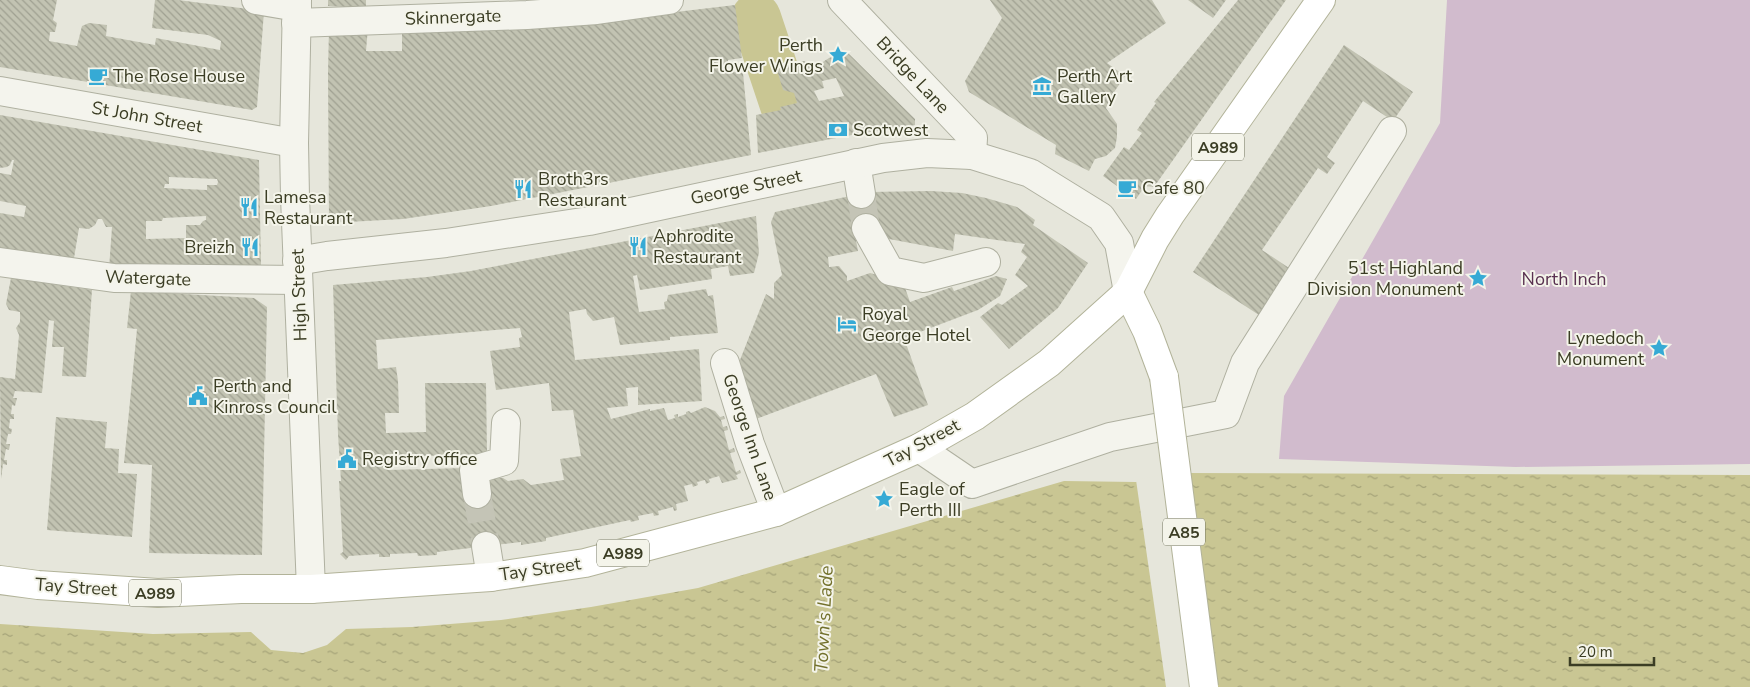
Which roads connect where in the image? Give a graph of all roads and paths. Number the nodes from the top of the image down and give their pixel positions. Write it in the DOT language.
graph roads {
  1 [pos="256,0"];
  2 [pos="669,0"];
  3 [pos="842,0"];
  4 [pos="1321,0"];
  5 [pos="296,10"];
  6 [pos="0,91"];
  7 [pos="1392,131"];
  8 [pos="294,143"];
  9 [pos="972,155"];
  10 [pos="856,163"];
  11 [pos="861,194"];
  12 [pos="866,228"];
  13 [pos="0,262"];
  14 [pos="986,262"];
  15 [pos="297,271"];
  16 [pos="1128,292"];
  17 [pos="725,363"];
  18 [pos="506,423"];
  19 [pos="919,448"];
  20 [pos="477,494"];
  21 [pos="776,512"];
  22 [pos="486,546"];
  23 [pos="491,577"];
  24 [pos="0,580"];
  25 [pos="311,589"];
  26 [pos="1204,687"];
  1 -- 5 [label="street, Skinnergate"];
  2 -- 5 [label="street, Skinnergate"];
  3 -- 9 [label="street, Bridge Lane"];
  4 -- 16 [label="main road, A989"];
  5 -- 8 [label="street, High Street"];
  6 -- 8 [label="street, St John Street"];
  7 -- 19 [label="street"];
  8 -- 15 [label="street, High Street"];
  9 -- 10 [label="street, George Street"];
  9 -- 16 [label="street, George Street"];
  10 -- 11 [label="street"];
  10 -- 15 [label="street, George Street"];
  12 -- 14 [label="street"];
  13 -- 15 [label="street, Watergate"];
  15 -- 25 [label="street, High Street"];
  16 -- 19 [label="main road, Tay Street / A989"];
  16 -- 26 [label="main road, A85, bridge"];
  17 -- 21 [label="street, George Inn Lane"];
  18 -- 20 [label="street"];
  19 -- 21 [label="main road, Tay Street / A989"];
  21 -- 23 [label="main road, Tay Street / A989"];
  22 -- 23 [label="street"];
  23 -- 25 [label="main road, Tay Street / A989"];
  24 -- 25 [label="main road, Tay Street / A989"];
}
